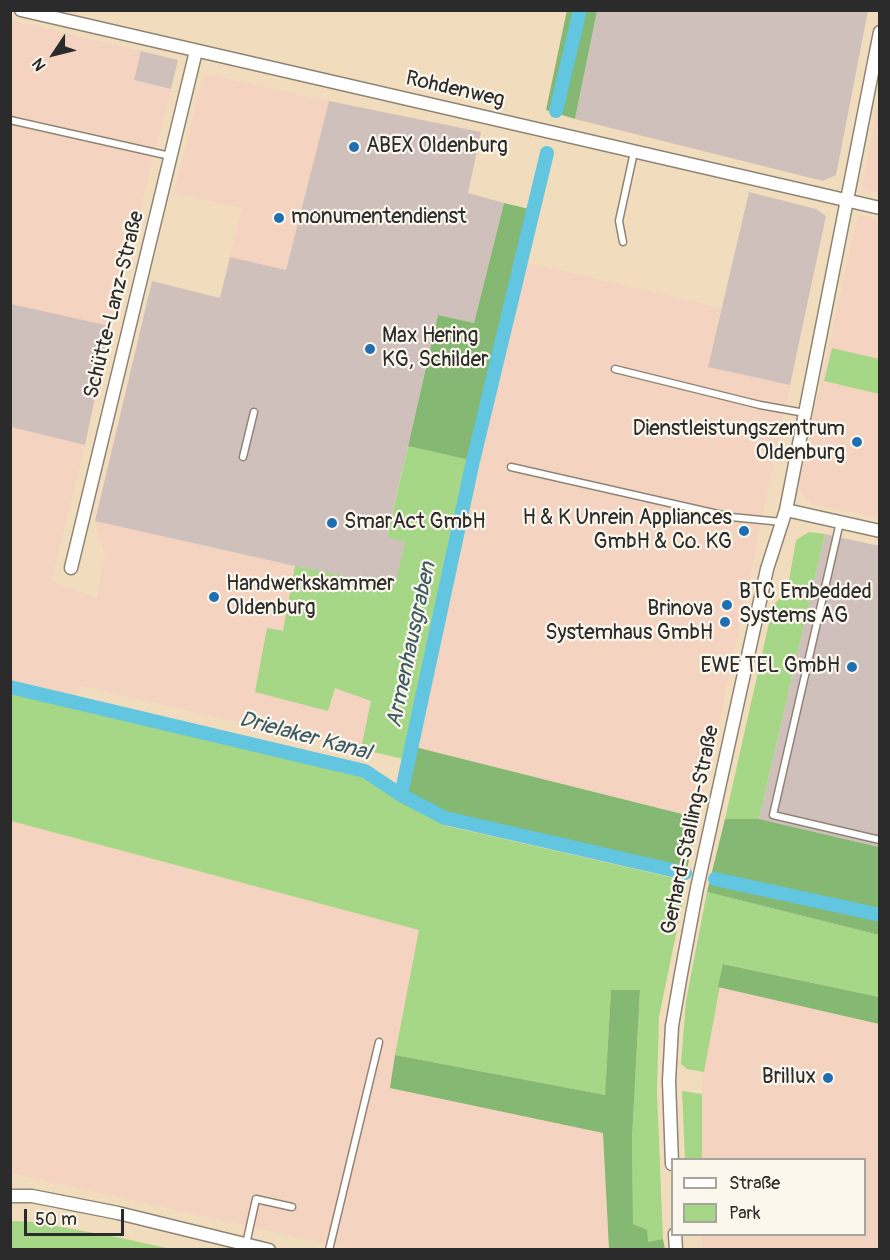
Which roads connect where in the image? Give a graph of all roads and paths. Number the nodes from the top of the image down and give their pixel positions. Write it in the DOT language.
graph roads {
  1 [pos="21,10"];
  2 [pos="879,32"];
  3 [pos="196,51"];
  4 [pos="10,120"];
  5 [pos="634,152"];
  6 [pos="171,157"];
  7 [pos="847,201"];
  8 [pos="879,208"];
  9 [pos="623,242"];
  10 [pos="615,369"];
  11 [pos="254,412"];
  12 [pos="805,414"];
  13 [pos="243,457"];
  14 [pos="511,466"];
  15 [pos="784,516"];
  16 [pos="840,522"];
  17 [pos="879,531"];
  18 [pos="71,568"];
  19 [pos="879,840"];
  20 [pos="379,1042"];
  21 [pos="672,1158"];
  22 [pos="10,1196"];
  23 [pos="292,1207"];
  24 [pos="246,1244"];
  25 [pos="269,1250"];
  26 [pos="329,1250"];
  1 -- 3 [label="street, Rohdenweg"];
  2 -- 7 [label="street, Gerhard-Stalling-Straße"];
  3 -- 5 [label="street, Rohdenweg"];
  3 -- 6 [label="street, Schütte-Lanz-Straße"];
  4 -- 6 [label="lane"];
  5 -- 7 [label="street, Rohdenweg"];
  5 -- 9 [label="lane"];
  6 -- 18 [label="street, Schütte-Lanz-Straße"];
  7 -- 8 [label="street, Rohdenweg"];
  7 -- 12 [label="street, Gerhard-Stalling-Straße"];
  10 -- 12 [label="lane"];
  11 -- 13 [label="lane"];
  12 -- 15 [label="street, Gerhard-Stalling-Straße"];
  14 -- 15 [label="lane"];
  15 -- 16 [label="street"];
  15 -- 21 [label="street, Gerhard-Stalling-Straße"];
  16 -- 17 [label="street"];
  16 -- 19 [label="lane"];
  20 -- 26 [label="lane"];
  22 -- 24 [label="street"];
  23 -- 24 [label="lane"];
  24 -- 25 [label="street"];
}
